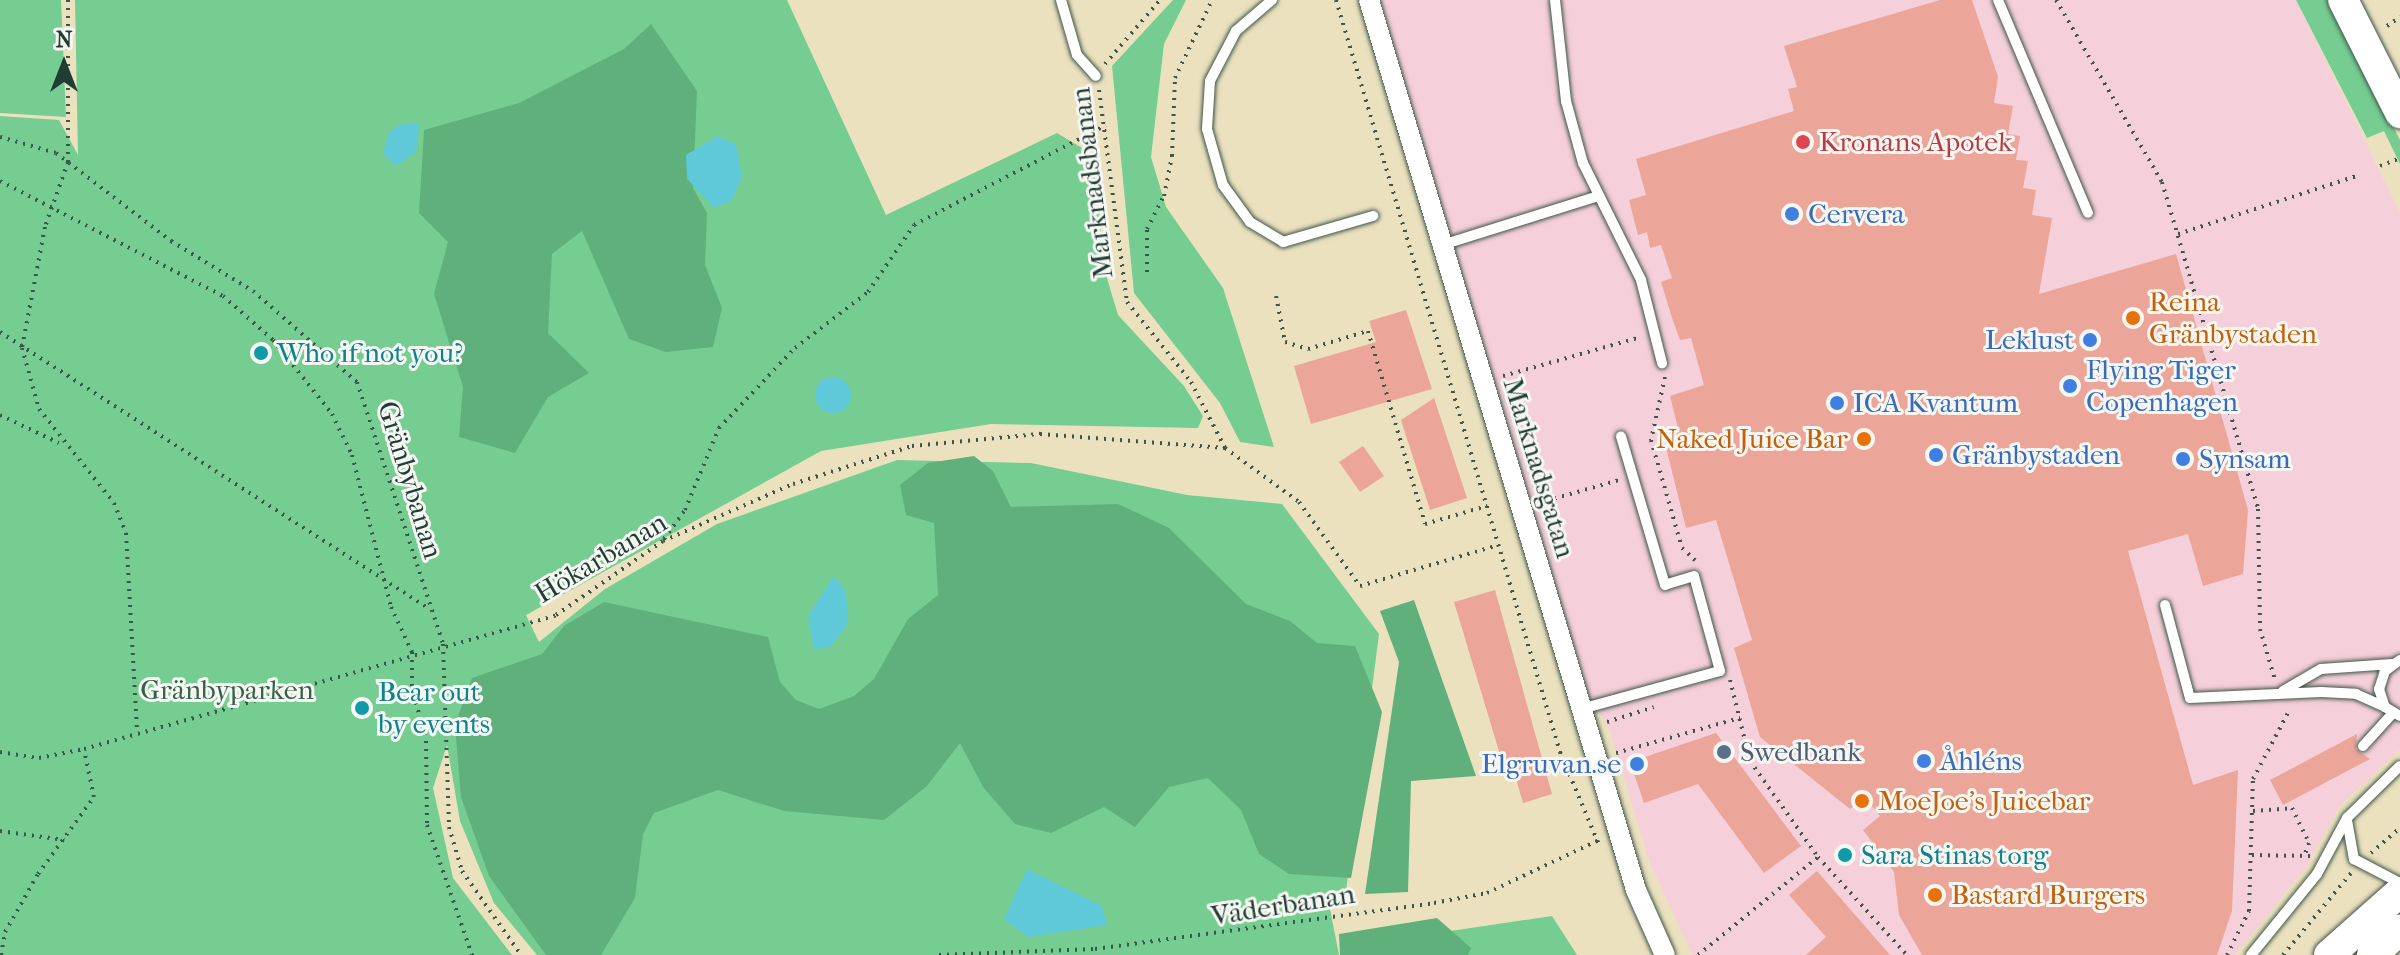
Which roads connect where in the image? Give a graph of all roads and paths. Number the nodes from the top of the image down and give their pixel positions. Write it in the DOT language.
graph roads {
  1 [pos="68,0"];
  2 [pos="1061,0"];
  3 [pos="1160,0"];
  4 [pos="1212,0"];
  5 [pos="1272,0"];
  6 [pos="1336,0"];
  7 [pos="1369,0"];
  8 [pos="1555,0"];
  9 [pos="1998,0"];
  10 [pos="2056,0"];
  11 [pos="2344,3"];
  12 [pos="2400,17"];
  13 [pos="2387,26"];
  14 [pos="1096,76"];
  15 [pos="2400,113"];
  16 [pos="1106,125"];
  17 [pos="0,137"];
  18 [pos="2398,159"];
  19 [pos="68,162"];
  20 [pos="2380,166"];
  21 [pos="2360,175"];
  22 [pos="0,181"];
  23 [pos="1598,196"];
  24 [pos="52,203"];
  25 [pos="2088,213"];
  26 [pos="1373,216"];
  27 [pos="2178,234"];
  28 [pos="1442,245"];
  29 [pos="1147,272"];
  30 [pos="1276,296"];
  31 [pos="0,332"];
  32 [pos="1654,333"];
  33 [pos="22,348"];
  34 [pos="1662,363"];
  35 [pos="1483,382"];
  36 [pos="1455,389"];
  37 [pos="0,415"];
  38 [pos="1621,436"];
  39 [pos="60,443"];
  40 [pos="1225,448"];
  41 [pos="1633,476"];
  42 [pos="1487,506"];
  43 [pos="1522,508"];
  44 [pos="1490,517"];
  45 [pos="663,541"];
  46 [pos="1498,545"];
  47 [pos="1700,576"];
  48 [pos="386,581"];
  49 [pos="2165,605"];
  50 [pos="428,609"];
  51 [pos="443,644"];
  52 [pos="412,652"];
  53 [pos="2396,662"];
  54 [pos="1725,664"];
  55 [pos="2282,692"];
  56 [pos="1581,709"];
  57 [pos="2393,712"];
  58 [pos="1740,718"];
  59 [pos="2400,723"];
  60 [pos="137,729"];
  61 [pos="84,749"];
  62 [pos="0,752"];
  63 [pos="1616,753"];
  64 [pos="2400,766"];
  65 [pos="2253,811"];
  66 [pos="2347,818"];
  67 [pos="2400,828"];
  68 [pos="0,831"];
  69 [pos="1619,833"];
  70 [pos="2395,833"];
  71 [pos="2400,839"];
  72 [pos="64,840"];
  73 [pos="1597,840"];
  74 [pos="1602,854"];
  75 [pos="2305,854"];
  76 [pos="2252,855"];
  77 [pos="2312,856"];
  78 [pos="1818,857"];
  79 [pos="2359,864"];
  80 [pos="2331,875"];
  81 [pos="2340,883"];
  82 [pos="2400,883"];
  83 [pos="2400,892"];
  84 [pos="2400,930"];
  85 [pos="2301,933"];
  86 [pos="2318,947"];
  87 [pos="1666,953"];
  88 [pos="1,955"];
  89 [pos="472,955"];
  90 [pos="521,955"];
  91 [pos="939,955"];
  92 [pos="1698,955"];
  93 [pos="1907,955"];
  94 [pos="2227,955"];
  95 [pos="2251,955"];
  96 [pos="2283,955"];
  97 [pos="2372,955"];
  1 -- 19 [label="path"];
  2 -- 14 [label="lane"];
  3 -- 14 [label="path, Marknadsbanan"];
  4 -- 29 [label="path"];
  5 -- 26 [label="lane"];
  6 -- 36 [label="path"];
  7 -- 28 [label="street, Marknadsgatan"];
  8 -- 23 [label="lane"];
  9 -- 25 [label="lane"];
  10 -- 27 [label="path"];
  11 -- 15 [label="main road"];
  12 -- 13 [label="path"];
  14 -- 16 [label="path, Marknadsbanan"];
  16 -- 40 [label="path, Marknadsbanan"];
  16 -- 45 [label="path"];
  17 -- 19 [label="path, Gränbybanan"];
  18 -- 20 [label="path"];
  19 -- 24 [label="path"];
  19 -- 50 [label="path, Gränbybanan"];
  21 -- 27 [label="path"];
  22 -- 24 [label="path"];
  23 -- 28 [label="lane"];
  23 -- 32 [label="lane"];
  24 -- 33 [label="path"];
  24 -- 48 [label="path"];
  27 -- 55 [label="path"];
  28 -- 35 [label="street, Marknadsgatan"];
  30 -- 42 [label="path"];
  31 -- 33 [label="path"];
  32 -- 34 [label="lane"];
  32 -- 35 [label="path"];
  33 -- 39 [label="path"];
  33 -- 48 [label="path"];
  34 -- 47 [label="path"];
  35 -- 36 [label="path"];
  35 -- 43 [label="street, Marknadsgatan"];
  36 -- 42 [label="path"];
  37 -- 39 [label="path"];
  38 -- 41 [label="lane"];
  39 -- 60 [label="path"];
  40 -- 45 [label="path, Hökarbanan"];
  40 -- 46 [label="path"];
  41 -- 43 [label="path"];
  41 -- 56 [label="lane"];
  42 -- 44 [label="path"];
  43 -- 44 [label="path"];
  43 -- 56 [label="street, Marknadsgatan"];
  44 -- 46 [label="path"];
  45 -- 51 [label="path, Hökarbanan"];
  46 -- 73 [label="path"];
  48 -- 50 [label="path"];
  48 -- 52 [label="path"];
  49 -- 55 [label="lane"];
  50 -- 51 [label="path, Gränbybanan"];
  51 -- 52 [label="path, Hökarbanan"];
  51 -- 90 [label="path, Gränbybanan"];
  52 -- 60 [label="path, Hökarbanan"];
  52 -- 89 [label="path"];
  53 -- 55 [label="lane"];
  53 -- 57 [label="lane"];
  54 -- 58 [label="path"];
  55 -- 57 [label="lane"];
  55 -- 65 [label="path"];
  56 -- 69 [label="street, Marknadsgatan"];
  57 -- 59 [label="lane"];
  58 -- 63 [label="path"];
  58 -- 78 [label="path"];
  60 -- 61 [label="path, Hökarbanan"];
  61 -- 62 [label="path, Hökarbanan"];
  61 -- 72 [label="path"];
  64 -- 66 [label="lane"];
  65 -- 75 [label="path"];
  65 -- 76 [label="path"];
  66 -- 79 [label="lane"];
  66 -- 95 [label="lane"];
  67 -- 70 [label="path"];
  68 -- 72 [label="path"];
  69 -- 73 [label="path, Väderbanan"];
  69 -- 87 [label="street, Marknadsgatan"];
  70 -- 71 [label="path"];
  70 -- 79 [label="path"];
  72 -- 88 [label="path"];
  73 -- 74 [label="path"];
  73 -- 91 [label="path, Väderbanan"];
  75 -- 76 [label="path"];
  75 -- 77 [label="path"];
  76 -- 94 [label="path"];
  78 -- 92 [label="path"];
  78 -- 93 [label="path"];
  79 -- 81 [label="path"];
  79 -- 82 [label="lane"];
  80 -- 81 [label="path"];
  81 -- 85 [label="path"];
  83 -- 86 [label="main road"];
  84 -- 97 [label="main road"];
  85 -- 86 [label="path"];
  85 -- 96 [label="path"];
}
